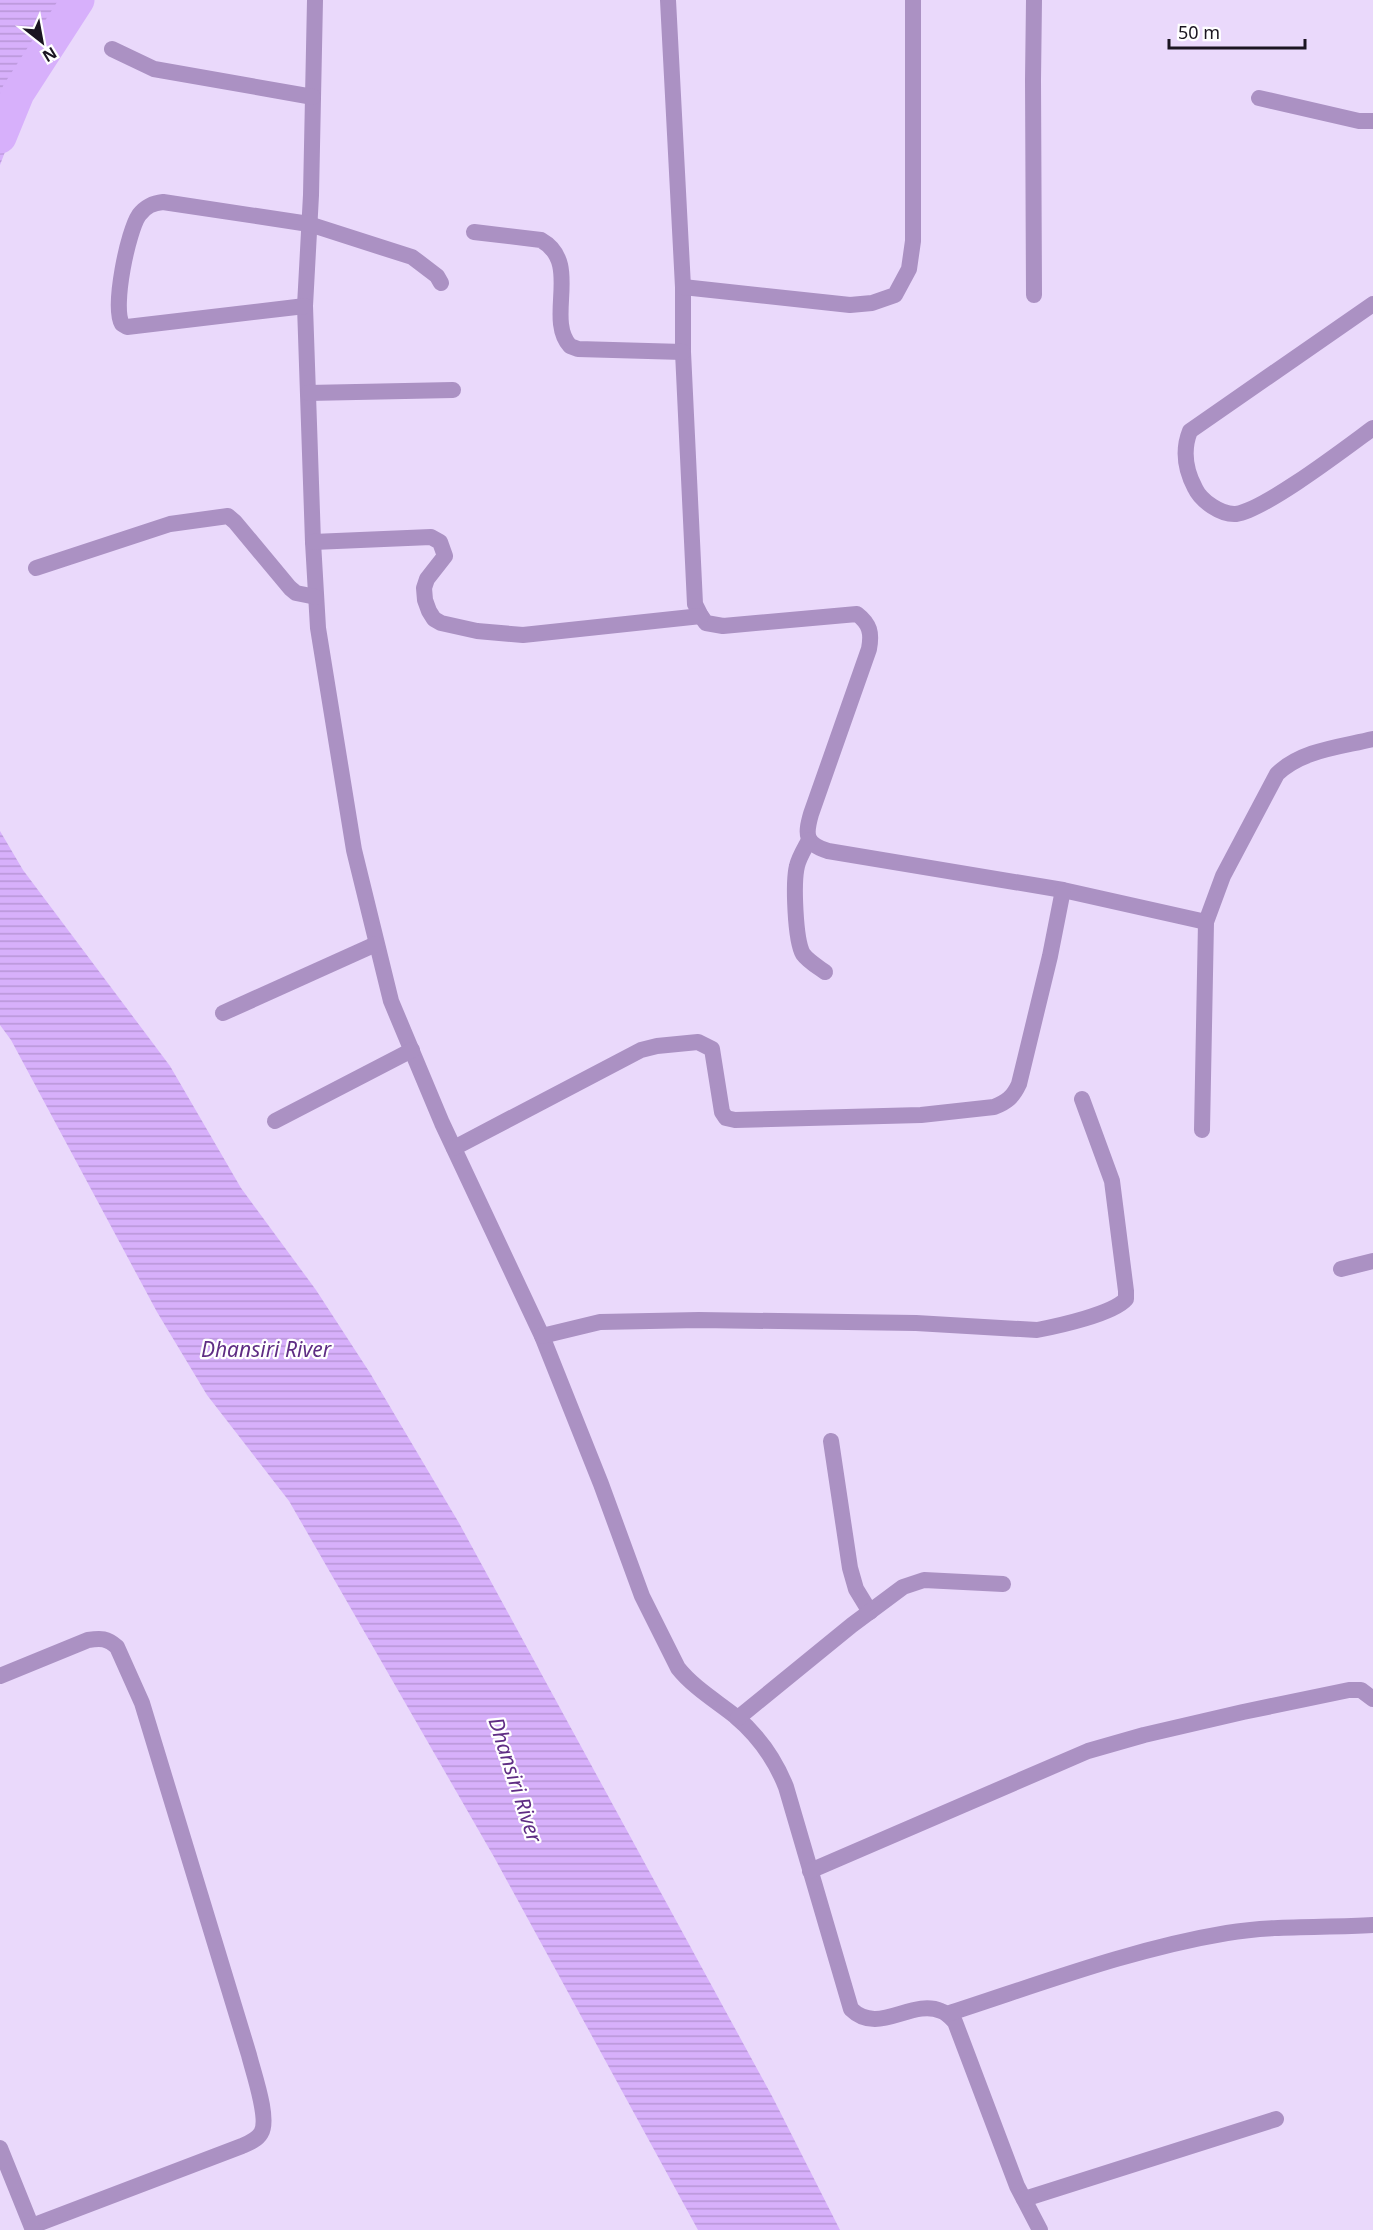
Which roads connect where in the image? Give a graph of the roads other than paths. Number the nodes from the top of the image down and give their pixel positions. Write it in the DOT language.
graph roads {
  1 [pos="315,0"];
  2 [pos="668,0"];
  3 [pos="914,0"];
  4 [pos="1034,0"];
  5 [pos="112,49"];
  6 [pos="314,97"];
  7 [pos="1259,98"];
  8 [pos="1373,121"];
  9 [pos="309,224"];
  10 [pos="474,231"];
  11 [pos="441,283"];
  12 [pos="683,287"];
  13 [pos="1034,295"];
  14 [pos="1373,304"];
  15 [pos="305,306"];
  16 [pos="683,352"];
  17 [pos="453,390"];
  18 [pos="308,393"];
  19 [pos="1373,428"];
  20 [pos="313,542"];
  21 [pos="36,568"];
  22 [pos="316,597"];
  23 [pos="700,616"];
  24 [pos="1373,739"];
  25 [pos="809,840"];
  26 [pos="1063,890"];
  27 [pos="1206,922"];
  28 [pos="376,944"];
  29 [pos="825,972"];
  30 [pos="223,1013"];
  31 [pos="412,1050"];
  32 [pos="1082,1099"];
  33 [pos="275,1121"];
  34 [pos="1202,1130"];
  35 [pos="454,1148"];
  36 [pos="1373,1261"];
  37 [pos="1341,1269"];
  38 [pos="542,1336"];
  39 [pos="831,1441"];
  40 [pos="1003,1584"];
  41 [pos="870,1612"];
  42 [pos="0,1676"];
  43 [pos="1373,1699"];
  44 [pos="738,1718"];
  45 [pos="810,1870"];
  46 [pos="1373,1925"];
  47 [pos="947,2014"];
  48 [pos="1276,2119"];
  49 [pos="0,2148"];
  50 [pos="1024,2199"];
  51 [pos="33,2228"];
  52 [pos="1040,2230"];
  1 -- 6 [label="street"];
  2 -- 12 [label="street"];
  3 -- 12 [label="street"];
  4 -- 13 [label="street"];
  5 -- 6 [label="street"];
  6 -- 9 [label="street"];
  7 -- 8 [label="street"];
  9 -- 11 [label="street"];
  9 -- 15 [label="street"];
  9 -- 15 [label="street"];
  10 -- 16 [label="street"];
  12 -- 16 [label="street"];
  14 -- 19 [label="street"];
  15 -- 18 [label="street"];
  16 -- 23 [label="street"];
  17 -- 18 [label="street"];
  18 -- 20 [label="street"];
  20 -- 22 [label="street"];
  20 -- 23 [label="street"];
  21 -- 22 [label="street"];
  22 -- 28 [label="street"];
  23 -- 25 [label="street"];
  24 -- 27 [label="street"];
  25 -- 26 [label="street"];
  25 -- 29 [label="street"];
  26 -- 27 [label="street"];
  26 -- 35 [label="street"];
  27 -- 34 [label="street"];
  28 -- 30 [label="street"];
  28 -- 31 [label="street"];
  31 -- 33 [label="street"];
  31 -- 35 [label="street"];
  32 -- 38 [label="street"];
  35 -- 38 [label="street"];
  36 -- 37 [label="street"];
  38 -- 44 [label="street"];
  39 -- 41 [label="street"];
  40 -- 41 [label="street"];
  41 -- 44 [label="street"];
  42 -- 51 [label="street"];
  43 -- 45 [label="street"];
  44 -- 45 [label="street"];
  45 -- 47 [label="street"];
  46 -- 47 [label="street"];
  47 -- 50 [label="street"];
  48 -- 50 [label="street"];
  49 -- 51 [label="street"];
  50 -- 52 [label="street"];
}
